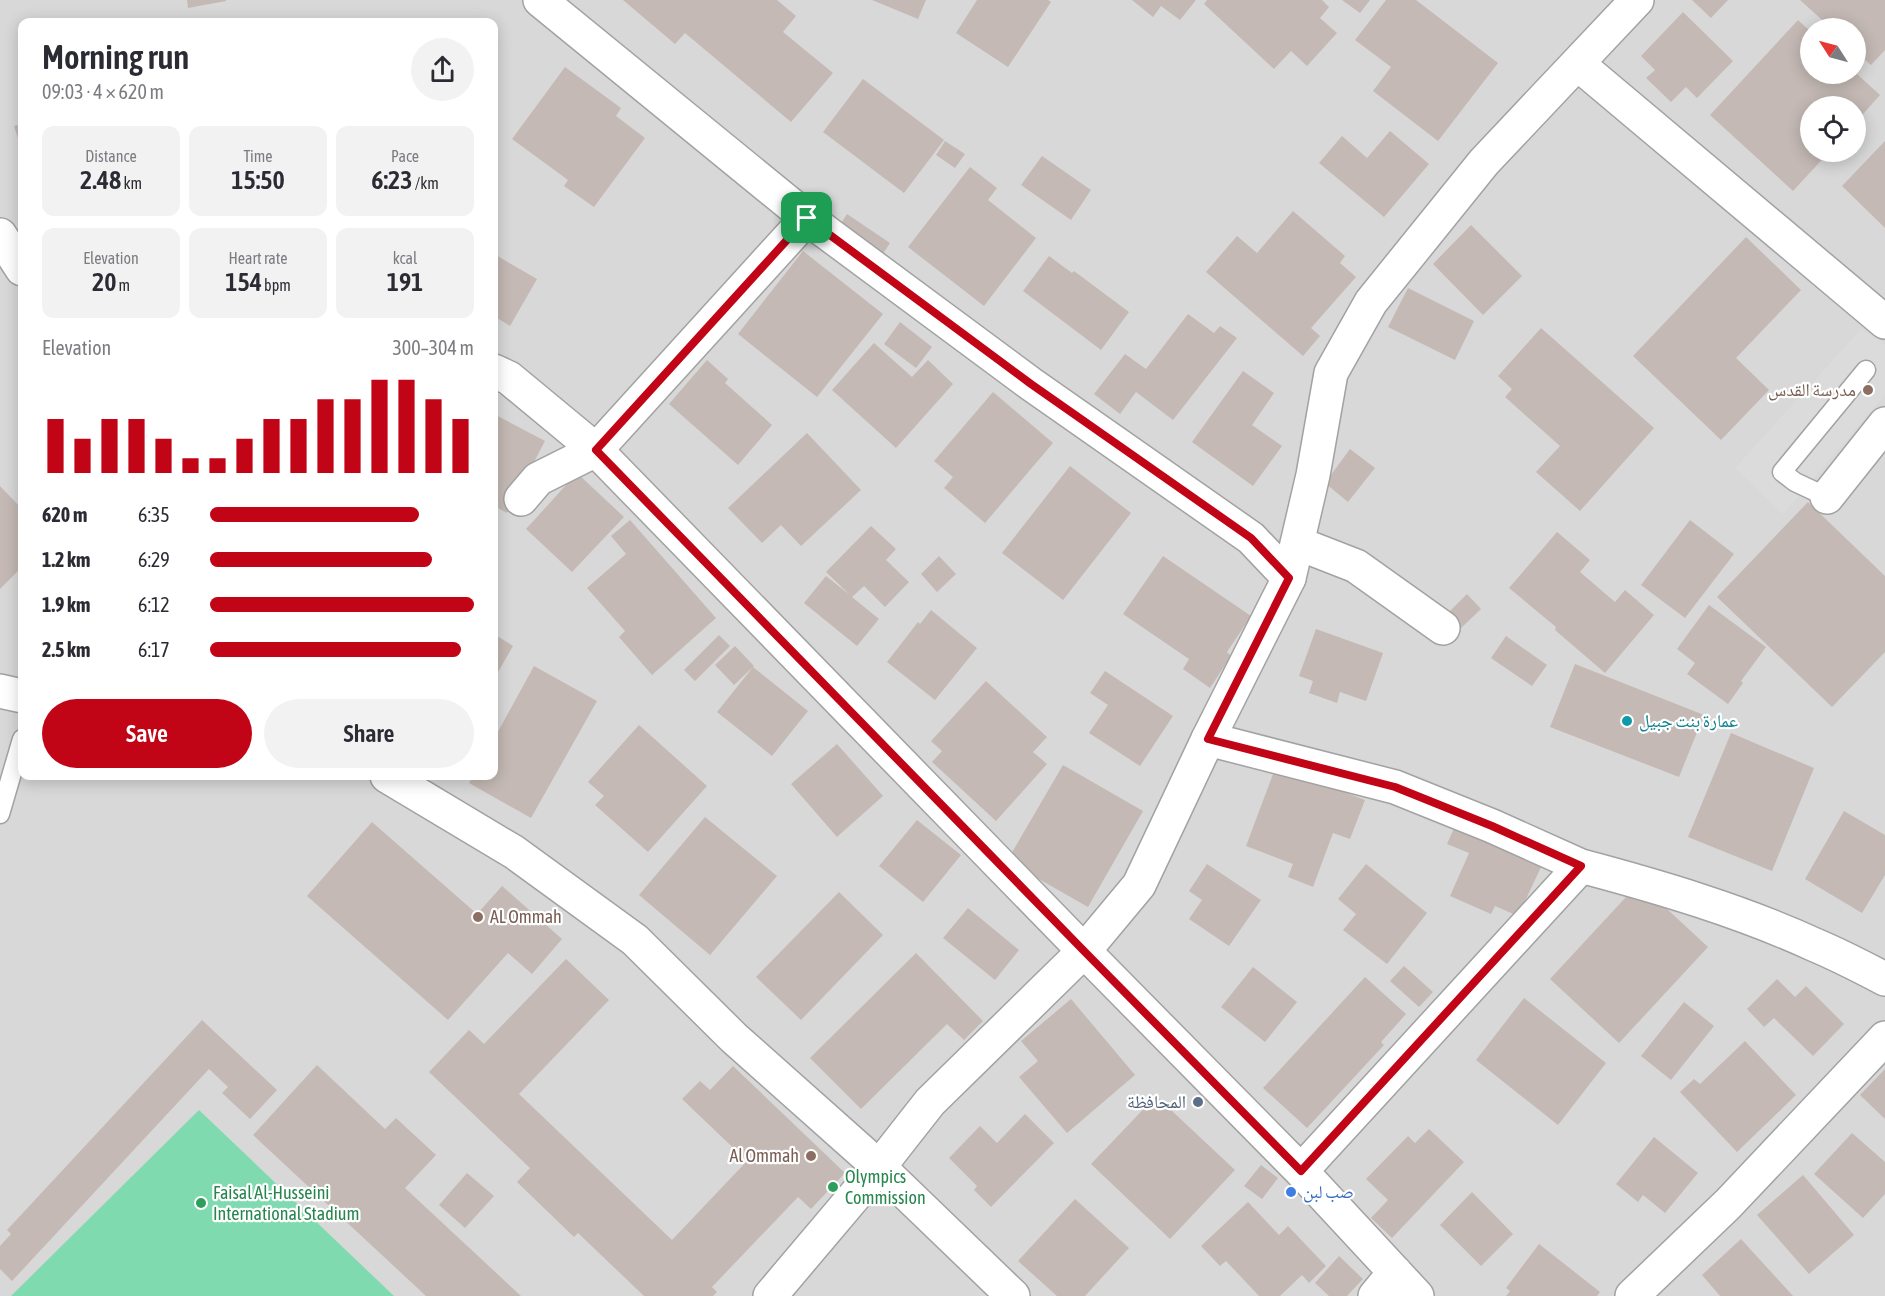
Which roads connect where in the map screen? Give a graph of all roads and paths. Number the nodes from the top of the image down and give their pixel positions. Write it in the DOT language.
graph roads {
  1 [pos="540,0"];
  2 [pos="1637,0"];
  3 [pos="1578,64"];
  4 [pos="807,218"];
  5 [pos="0,235"];
  6 [pos="18,263"];
  7 [pos="1885,322"];
  8 [pos="1866,370"];
  9 [pos="498,373"];
  10 [pos="1885,424"];
  11 [pos="596,450"];
  12 [pos="1827,497"];
  13 [pos="521,499"];
  14 [pos="1297,543"];
  15 [pos="1289,578"];
  16 [pos="1443,628"];
  17 [pos="0,691"];
  18 [pos="18,695"];
  19 [pos="1208,739"];
  20 [pos="18,753"];
  21 [pos="394,780"];
  22 [pos="0,814"];
  23 [pos="1581,866"];
  24 [pos="1084,951"];
  25 [pos="1885,979"];
  26 [pos="1885,1038"];
  27 [pos="879,1167"];
  28 [pos="1301,1171"];
  29 [pos="1385,1284"];
  30 [pos="770,1296"];
  31 [pos="1013,1296"];
  32 [pos="1417,1296"];
  33 [pos="1632,1296"];
  1 -- 4 [label="street"];
  2 -- 3 [label="street"];
  3 -- 7 [label="street"];
  3 -- 14 [label="street"];
  4 -- 11 [label="street"];
  4 -- 15 [label="street"];
  5 -- 6 [label="street"];
  8 -- 12 [label="lane"];
  9 -- 11 [label="street"];
  10 -- 12 [label="street"];
  11 -- 13 [label="street"];
  11 -- 24 [label="street"];
  14 -- 15 [label="street"];
  14 -- 16 [label="street"];
  15 -- 19 [label="street"];
  17 -- 18 [label="street"];
  19 -- 23 [label="street"];
  19 -- 24 [label="street"];
  20 -- 22 [label="lane"];
  21 -- 27 [label="street"];
  23 -- 25 [label="street"];
  23 -- 28 [label="street"];
  24 -- 27 [label="street"];
  24 -- 28 [label="street"];
  26 -- 33 [label="street"];
  27 -- 30 [label="street"];
  27 -- 31 [label="street"];
  28 -- 29 [label="street"];
  29 -- 32 [label="street"];
}
